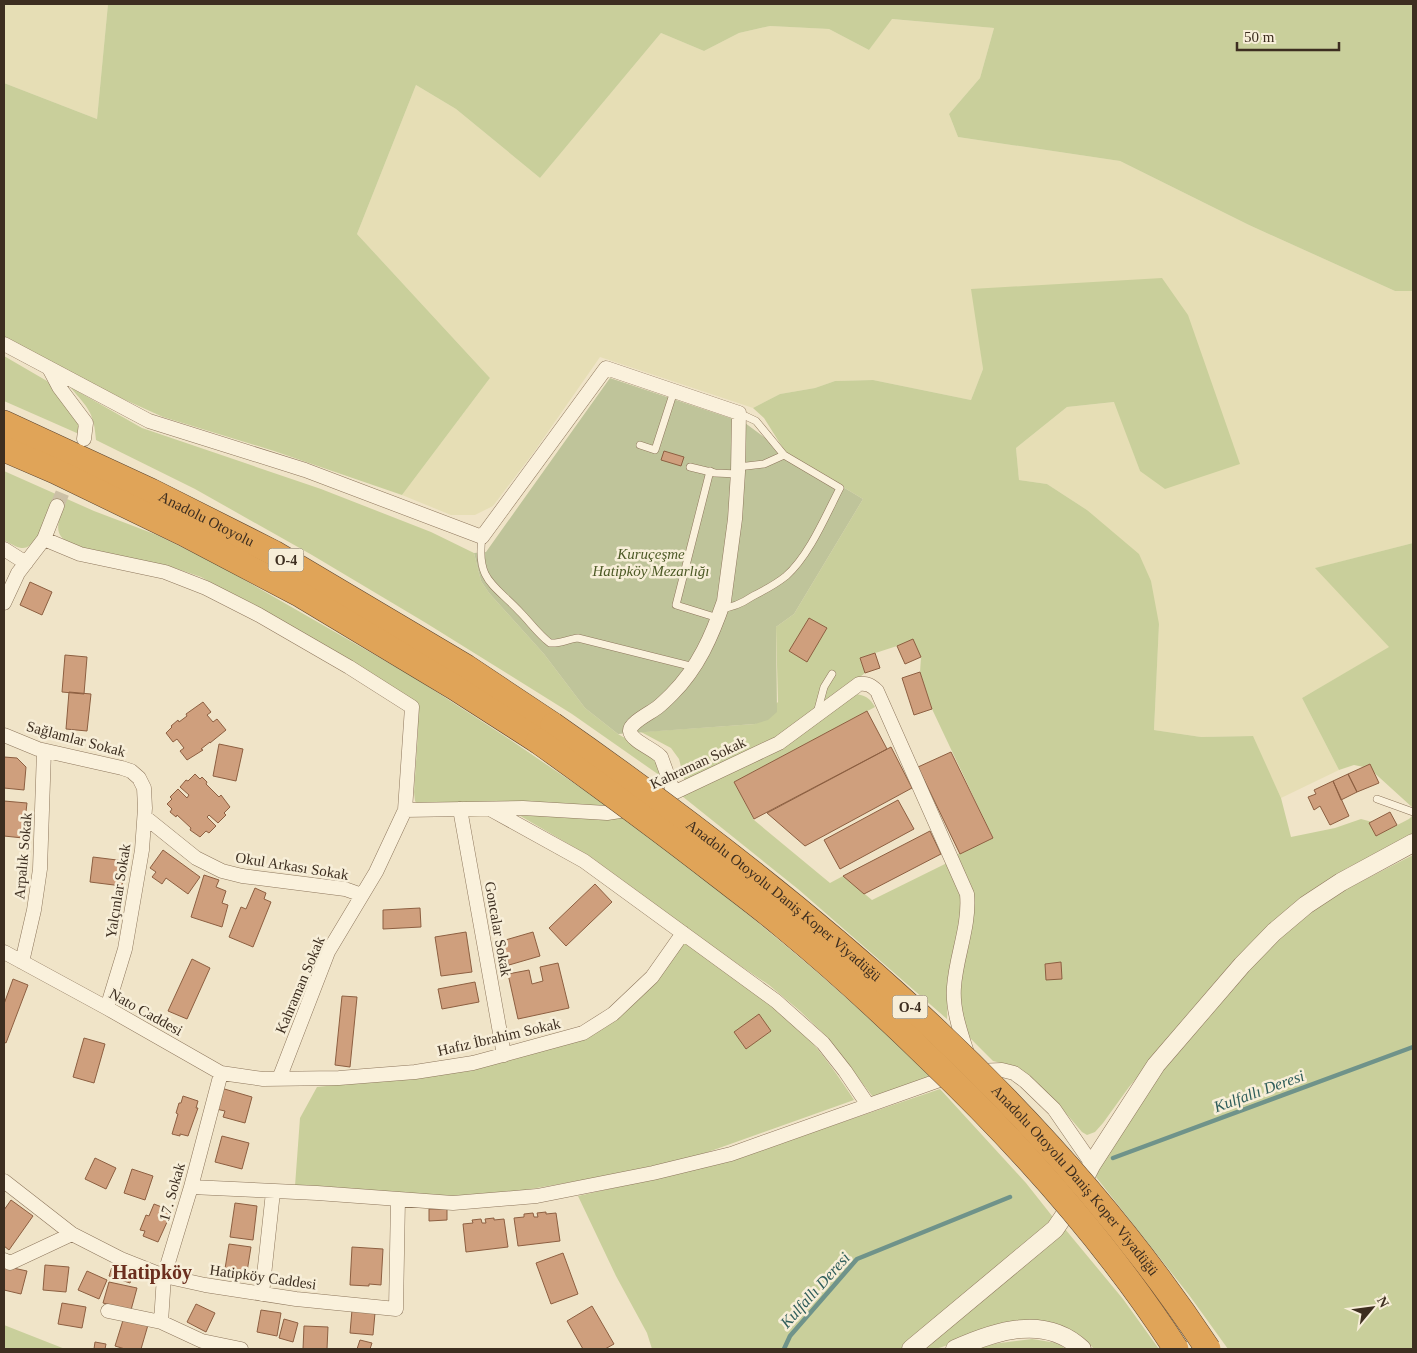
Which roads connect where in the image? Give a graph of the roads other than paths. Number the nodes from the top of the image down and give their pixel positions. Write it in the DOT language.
graph roads {
  1 [pos="4,344"];
  2 [pos="50,370"];
  3 [pos="674,391"];
  4 [pos="739,413"];
  5 [pos="4,423"];
  6 [pos="84,439"];
  7 [pos="640,445"];
  8 [pos="4,449"];
  9 [pos="784,456"];
  10 [pos="690,466"];
  11 [pos="710,471"];
  12 [pos="738,471"];
  13 [pos="57,506"];
  14 [pos="482,537"];
  15 [pos="44,539"];
  16 [pos="4,549"];
  17 [pos="26,563"];
  18 [pos="4,603"];
  19 [pos="720,613"];
  20 [pos="695,667"];
  21 [pos="832,674"];
  22 [pos="816,716"];
  23 [pos="545,733"];
  24 [pos="4,735"];
  25 [pos="44,751"];
  26 [pos="139,778"];
  27 [pos="674,793"];
  28 [pos="1377,799"];
  29 [pos="460,809"];
  30 [pos="490,809"];
  31 [pos="405,810"];
  32 [pos="1413,812"];
  33 [pos="145,816"];
  34 [pos="1413,844"];
  35 [pos="362,896"];
  36 [pos="684,933"];
  37 [pos="4,952"];
  38 [pos="22,962"];
  39 [pos="107,1008"];
  40 [pos="504,1055"];
  41 [pos="972,1071"];
  42 [pos="221,1073"];
  43 [pos="279,1079"];
  44 [pos="868,1106"];
  45 [pos="1092,1164"];
  46 [pos="4,1182"];
  47 [pos="191,1187"];
  48 [pos="273,1192"];
  49 [pos="398,1199"];
  50 [pos="72,1234"];
  51 [pos="4,1260"];
  52 [pos="164,1276"];
  53 [pos="262,1294"];
  54 [pos="108,1310"];
  55 [pos="161,1322"];
  56 [pos="241,1349"];
  57 [pos="911,1349"];
  58 [pos="955,1349"];
  59 [pos="1082,1349"];
  60 [pos="1176,1349"];
  61 [pos="1208,1349"];
  1 -- 2 [label="street"];
  2 -- 6 [label="street"];
  2 -- 14 [label="street"];
  3 -- 4 [label="street"];
  3 -- 7 [label="lane"];
  3 -- 14 [label="street"];
  4 -- 9 [label="lane"];
  4 -- 12 [label="street"];
  5 -- 23 [label="highway, Anadolu Otoyolu / O-4"];
  8 -- 23 [label="highway, Anadolu Otoyolu / O-4"];
  9 -- 12 [label="lane"];
  9 -- 19 [label="lane"];
  10 -- 11 [label="lane"];
  11 -- 12 [label="lane"];
  11 -- 19 [label="lane"];
  12 -- 19 [label="street"];
  13 -- 15 [label="street"];
  14 -- 20 [label="lane"];
  15 -- 17 [label="street"];
  15 -- 31 [label="street"];
  16 -- 17 [label="street"];
  17 -- 18 [label="street"];
  19 -- 20 [label="street"];
  20 -- 27 [label="street"];
  21 -- 22 [label="lane"];
  22 -- 27 [label="street, Kahraman Sokak"];
  22 -- 41 [label="street, Kahraman Sokak"];
  23 -- 60 [label="highway, Anadolu Otoyolu Daniş Koper Viyadüğü / O-4, bridge"];
  23 -- 61 [label="highway, Anadolu Otoyolu Daniş Koper Viyadüğü / O-4, bridge"];
  24 -- 25 [label="street, Sağlamlar Sokak"];
  25 -- 26 [label="street, Sağlamlar Sokak"];
  25 -- 38 [label="street, Arpalık Sokak"];
  26 -- 33 [label="street, Yalçınlar Sokak"];
  27 -- 30 [label="street, Kahraman Sokak"];
  28 -- 32 [label="lane"];
  29 -- 30 [label="street, Kahraman Sokak"];
  29 -- 31 [label="street, Kahraman Sokak"];
  29 -- 40 [label="street, Goncalar Sokak"];
  30 -- 36 [label="street"];
  31 -- 35 [label="street, Kahraman Sokak"];
  33 -- 35 [label="street, Okul Arkası Sokak"];
  33 -- 39 [label="street, Yalçınlar Sokak"];
  34 -- 45 [label="street"];
  35 -- 43 [label="street, Kahraman Sokak"];
  36 -- 40 [label="street, Hafız İbrahim Sokak"];
  36 -- 44 [label="street"];
  37 -- 38 [label="street, Nato Caddesi"];
  38 -- 39 [label="street, Nato Caddesi"];
  39 -- 42 [label="street, Nato Caddesi"];
  40 -- 43 [label="street, Hafız İbrahim Sokak"];
  41 -- 44 [label="street"];
  41 -- 45 [label="street"];
  42 -- 43 [label="street, Nato Caddesi"];
  42 -- 47 [label="street, 17. Sokak"];
  44 -- 49 [label="street"];
  45 -- 57 [label="street"];
  46 -- 50 [label="street, Hatipköy Caddesi"];
  47 -- 48 [label="street"];
  47 -- 52 [label="street, 17. Sokak"];
  48 -- 49 [label="street"];
  48 -- 53 [label="street"];
  49 -- 53 [label="street, Hatipköy Caddesi"];
  50 -- 51 [label="street"];
  50 -- 52 [label="street, Hatipköy Caddesi"];
  52 -- 53 [label="street, Hatipköy Caddesi"];
  52 -- 55 [label="street, 17. Sokak"];
  54 -- 55 [label="street"];
  55 -- 56 [label="street"];
  58 -- 59 [label="street"];
}
